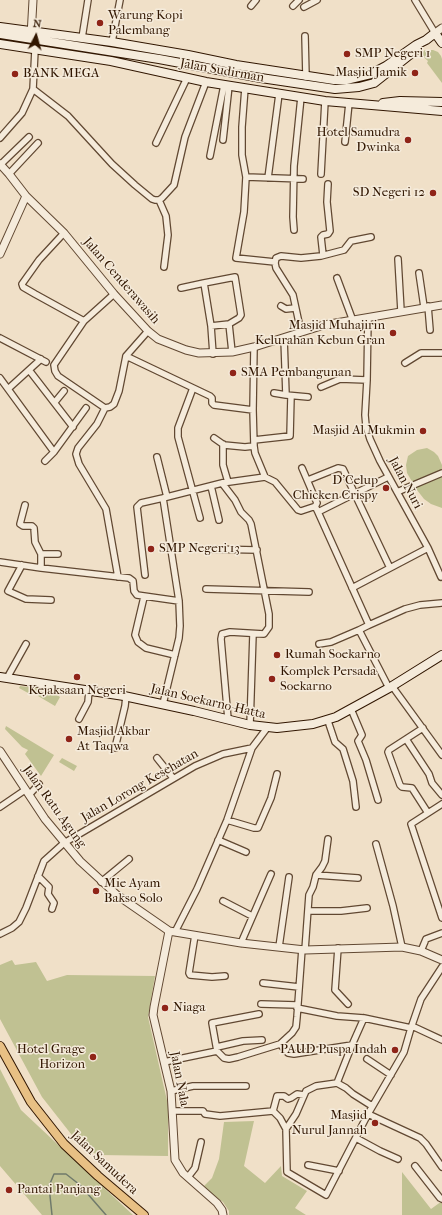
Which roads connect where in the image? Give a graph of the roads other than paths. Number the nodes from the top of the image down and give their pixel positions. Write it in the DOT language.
graph roads {
  1 [pos="33,0"];
  2 [pos="88,0"];
  3 [pos="120,0"];
  4 [pos="256,0"];
  5 [pos="299,0"];
  6 [pos="317,0"];
  7 [pos="415,0"];
  8 [pos="251,6"];
  9 [pos="293,6"];
  10 [pos="304,7"];
  11 [pos="0,27"];
  12 [pos="439,31"];
  13 [pos="0,34"];
  14 [pos="31,35"];
  15 [pos="305,36"];
  16 [pos="82,38"];
  17 [pos="426,40"];
  18 [pos="112,42"];
  19 [pos="442,43"];
  20 [pos="0,44"];
  21 [pos="36,50"];
  22 [pos="220,71"];
  23 [pos="371,74"];
  24 [pos="306,77"];
  25 [pos="187,78"];
  26 [pos="206,82"];
  27 [pos="376,82"];
  28 [pos="223,85"];
  29 [pos="245,88"];
  30 [pos="33,89"];
  31 [pos="279,94"];
  32 [pos="301,97"];
  33 [pos="325,101"];
  34 [pos="442,102"];
  35 [pos="349,103"];
  36 [pos="370,105"];
  37 [pos="442,111"];
  38 [pos="29,136"];
  39 [pos="0,138"];
  40 [pos="223,140"];
  41 [pos="38,142"];
  42 [pos="345,142"];
  43 [pos="156,143"];
  44 [pos="210,156"];
  45 [pos="0,165"];
  46 [pos="9,174"];
  47 [pos="321,174"];
  48 [pos="246,178"];
  49 [pos="268,178"];
  50 [pos="294,178"];
  51 [pos="303,178"];
  52 [pos="328,184"];
  53 [pos="26,196"];
  54 [pos="159,200"];
  55 [pos="294,230"];
  56 [pos="64,233"];
  57 [pos="371,237"];
  58 [pos="0,254"];
  59 [pos="323,255"];
  60 [pos="398,259"];
  61 [pos="275,262"];
  62 [pos="164,267"];
  63 [pos="419,273"];
  64 [pos="337,278"];
  65 [pos="204,283"];
  66 [pos="181,288"];
  67 [pos="114,294"];
  68 [pos="442,305"];
  69 [pos="281,306"];
  70 [pos="426,307"];
  71 [pos="295,308"];
  72 [pos="401,311"];
  73 [pos="368,318"];
  74 [pos="84,321"];
  75 [pos="353,321"];
  76 [pos="229,324"];
  77 [pos="211,326"];
  78 [pos="146,329"];
  79 [pos="430,330"];
  80 [pos="301,332"];
  81 [pos="284,338"];
  82 [pos="0,339"];
  83 [pos="254,347"];
  84 [pos="232,352"];
  85 [pos="442,353"];
  86 [pos="213,354"];
  87 [pos="126,356"];
  88 [pos="405,363"];
  89 [pos="29,370"];
  90 [pos="0,378"];
  91 [pos="367,380"];
  92 [pos="321,387"];
  93 [pos="193,388"];
  94 [pos="8,389"];
  95 [pos="64,391"];
  96 [pos="274,393"];
  97 [pos="288,395"];
  98 [pos="308,397"];
  99 [pos="55,402"];
  100 [pos="110,406"];
  101 [pos="86,408"];
  102 [pos="252,410"];
  103 [pos="73,427"];
  104 [pos="214,438"];
  105 [pos="254,443"];
  106 [pos="223,444"];
  107 [pos="54,452"];
  108 [pos="157,457"];
  109 [pos="46,462"];
  110 [pos="302,468"];
  111 [pos="442,473"];
  112 [pos="265,477"];
  113 [pos="388,477"];
  114 [pos="308,480"];
  115 [pos="225,483"];
  116 [pos="211,486"];
  117 [pos="193,491"];
  118 [pos="397,492"];
  119 [pos="354,495"];
  120 [pos="165,498"];
  121 [pos="26,505"];
  122 [pos="316,510"];
  123 [pos="200,518"];
  124 [pos="219,520"];
  125 [pos="428,548"];
  126 [pos="209,549"];
  127 [pos="257,550"];
  128 [pos="41,554"];
  129 [pos="58,554"];
  130 [pos="0,562"];
  131 [pos="22,566"];
  132 [pos="41,568"];
  133 [pos="390,568"];
  134 [pos="145,576"];
  135 [pos="118,577"];
  136 [pos="441,577"];
  137 [pos="352,588"];
  138 [pos="206,589"];
  139 [pos="264,591"];
  140 [pos="309,592"];
  141 [pos="144,597"];
  142 [pos="51,600"];
  143 [pos="179,601"];
  144 [pos="442,603"];
  145 [pos="368,625"];
  146 [pos="359,630"];
  147 [pos="253,634"];
  148 [pos="26,644"];
  149 [pos="319,644"];
  150 [pos="175,655"];
  151 [pos="441,657"];
  152 [pos="4,678"];
  153 [pos="391,687"];
  154 [pos="89,690"];
  155 [pos="126,696"];
  156 [pos="163,704"];
  157 [pos="352,709"];
  158 [pos="79,719"];
  159 [pos="228,719"];
  160 [pos="328,721"];
  161 [pos="250,725"];
  162 [pos="267,728"];
  163 [pos="423,728"];
  164 [pos="406,739"];
  165 [pos="114,748"];
  166 [pos="252,748"];
  167 [pos="0,752"];
  168 [pos="442,755"];
  169 [pos="157,758"];
  170 [pos="277,774"];
  171 [pos="173,778"];
  172 [pos="39,784"];
  173 [pos="27,792"];
  174 [pos="442,795"];
  175 [pos="378,800"];
  176 [pos="442,804"];
  177 [pos="0,807"];
  178 [pos="356,807"];
  179 [pos="428,813"];
  180 [pos="227,820"];
  181 [pos="328,839"];
  182 [pos="218,840"];
  183 [pos="64,843"];
  184 [pos="376,844"];
  185 [pos="246,852"];
  186 [pos="128,859"];
  187 [pos="271,874"];
  188 [pos="316,875"];
  189 [pos="38,876"];
  190 [pos="290,878"];
  191 [pos="358,878"];
  192 [pos="101,882"];
  193 [pos="223,901"];
  194 [pos="367,908"];
  195 [pos="52,909"];
  196 [pos="309,911"];
  197 [pos="252,916"];
  198 [pos="442,918"];
  199 [pos="172,931"];
  200 [pos="442,933"];
  201 [pos="0,934"];
  202 [pos="195,935"];
  203 [pos="241,943"];
  204 [pos="279,947"];
  205 [pos="402,947"];
  206 [pos="338,948"];
  207 [pos="303,949"];
  208 [pos="421,952"];
  209 [pos="442,960"];
  210 [pos="442,967"];
  211 [pos="225,976"];
  212 [pos="263,983"];
  213 [pos="299,987"];
  214 [pos="261,1004"];
  215 [pos="348,1004"];
  216 [pos="297,1006"];
  217 [pos="259,1014"];
  218 [pos="364,1018"];
  219 [pos="412,1027"];
  220 [pos="262,1040"];
  221 [pos="442,1040"];
  222 [pos="280,1044"];
  223 [pos="352,1045"];
  224 [pos="0,1046"];
  225 [pos="217,1049"];
  226 [pos="367,1060"];
  227 [pos="164,1062"];
  228 [pos="391,1075"];
  229 [pos="337,1084"];
  230 [pos="246,1086"];
  231 [pos="171,1091"];
  232 [pos="304,1095"];
  233 [pos="372,1106"];
  234 [pos="173,1111"];
  235 [pos="273,1111"];
  236 [pos="368,1114"];
  237 [pos="286,1129"];
  238 [pos="356,1138"];
  239 [pos="201,1142"];
  240 [pos="398,1159"];
  241 [pos="308,1165"];
  242 [pos="415,1166"];
  243 [pos="442,1167"];
  244 [pos="339,1171"];
  245 [pos="188,1177"];
  246 [pos="442,1198"];
  247 [pos="144,1215"];
  248 [pos="223,1215"];
  1 -- 14 [label="street"];
  2 -- 16 [label="street"];
  3 -- 18 [label="street"];
  4 -- 8 [label="street"];
  5 -- 9 [label="street"];
  6 -- 10 [label="street"];
  7 -- 12 [label="street"];
  11 -- 14 [label="main road, Jalan Sudirman"];
  12 -- 17 [label="main road, Jalan Sudirman"];
  12 -- 19 [label="main road"];
  13 -- 14 [label="main road, Jalan Sudirman"];
  14 -- 16 [label="main road, Jalan Sudirman"];
  14 -- 22 [label="main road, Jalan Sudirman"];
  15 -- 24 [label="street"];
  16 -- 18 [label="main road, Jalan Sudirman"];
  17 -- 23 [label="main road, Jalan Sudirman"];
  17 -- 27 [label="main road, Jalan Sudirman"];
  18 -- 24 [label="main road, Jalan Sudirman"];
  20 -- 21 [label="main road, Jalan Sudirman"];
  21 -- 25 [label="main road, Jalan Sudirman"];
  21 -- 30 [label="street"];
  22 -- 27 [label="main road, Jalan Sudirman"];
  22 -- 28 [label="main road"];
  23 -- 24 [label="main road, Jalan Sudirman"];
  23 -- 27 [label="main road"];
  25 -- 26 [label="main road, Jalan Sudirman"];
  25 -- 43 [label="street"];
  26 -- 28 [label="main road, Jalan Sudirman"];
  26 -- 54 [label="street"];
  28 -- 29 [label="main road, Jalan Sudirman"];
  28 -- 40 [label="street"];
  28 -- 44 [label="street"];
  29 -- 31 [label="main road, Jalan Sudirman"];
  29 -- 48 [label="street"];
  30 -- 39 [label="street"];
  30 -- 54 [label="street"];
  31 -- 32 [label="main road, Jalan Sudirman"];
  31 -- 49 [label="street"];
  32 -- 33 [label="main road, Jalan Sudirman"];
  32 -- 50 [label="street"];
  33 -- 35 [label="main road, Jalan Sudirman"];
  33 -- 47 [label="street"];
  34 -- 36 [label="main road"];
  35 -- 36 [label="main road, Jalan Sudirman"];
  35 -- 42 [label="street"];
  36 -- 37 [label="main road, Jalan Sudirman"];
  38 -- 45 [label="street"];
  41 -- 46 [label="street"];
  45 -- 46 [label="street, Jalan Cenderawasih"];
  46 -- 53 [label="street, Jalan Cenderawasih"];
  48 -- 49 [label="street"];
  48 -- 61 [label="street"];
  49 -- 50 [label="street"];
  50 -- 51 [label="street"];
  50 -- 55 [label="street"];
  52 -- 59 [label="street"];
  53 -- 56 [label="street, Jalan Cenderawasih"];
  53 -- 58 [label="street"];
  54 -- 62 [label="street"];
  56 -- 67 [label="street, Jalan Cenderawasih"];
  56 -- 74 [label="street"];
  57 -- 59 [label="street"];
  59 -- 61 [label="street"];
  60 -- 72 [label="street"];
  61 -- 71 [label="street"];
  63 -- 70 [label="street"];
  64 -- 75 [label="street"];
  65 -- 66 [label="street"];
  65 -- 76 [label="street"];
  65 -- 77 [label="street"];
  67 -- 74 [label="street"];
  67 -- 78 [label="street, Jalan Cenderawasih"];
  68 -- 70 [label="street, Jalan Cenderawasih"];
  69 -- 71 [label="street"];
  70 -- 72 [label="street, Jalan Cenderawasih"];
  70 -- 79 [label="street"];
  71 -- 80 [label="street"];
  72 -- 73 [label="street, Jalan Cenderawasih"];
  73 -- 75 [label="street, Jalan Cenderawasih"];
  73 -- 91 [label="street, Jalan Nuri"];
  74 -- 100 [label="street"];
  75 -- 80 [label="street, Jalan Cenderawasih"];
  76 -- 77 [label="street"];
  76 -- 84 [label="street"];
  77 -- 86 [label="street"];
  78 -- 86 [label="street, Jalan Cenderawasih"];
  78 -- 87 [label="street"];
  80 -- 81 [label="street, Jalan Cenderawasih"];
  81 -- 83 [label="street, Jalan Cenderawasih"];
  81 -- 97 [label="street"];
  82 -- 89 [label="street"];
  83 -- 84 [label="street, Jalan Cenderawasih"];
  83 -- 102 [label="street"];
  84 -- 86 [label="street, Jalan Cenderawasih"];
  85 -- 88 [label="street"];
  87 -- 93 [label="street"];
  87 -- 100 [label="street"];
  89 -- 94 [label="street"];
  89 -- 99 [label="street"];
  90 -- 94 [label="street"];
  91 -- 92 [label="street"];
  91 -- 113 [label="street, Jalan Nuri"];
  93 -- 102 [label="street"];
  93 -- 117 [label="street"];
  94 -- 107 [label="street"];
  95 -- 99 [label="street"];
  96 -- 97 [label="street"];
  97 -- 98 [label="street"];
  97 -- 105 [label="street"];
  99 -- 103 [label="street"];
  100 -- 135 [label="street"];
  101 -- 103 [label="street"];
  102 -- 105 [label="street"];
  103 -- 107 [label="street"];
  104 -- 106 [label="street"];
  105 -- 106 [label="street"];
  105 -- 112 [label="street"];
  106 -- 115 [label="street"];
  107 -- 109 [label="street"];
  108 -- 120 [label="street"];
  110 -- 114 [label="street"];
  111 -- 118 [label="street"];
  112 -- 115 [label="street"];
  112 -- 122 [label="street"];
  113 -- 118 [label="street, Jalan Nuri"];
  113 -- 119 [label="street"];
  114 -- 119 [label="street"];
  114 -- 122 [label="street"];
  115 -- 116 [label="street"];
  115 -- 127 [label="street"];
  116 -- 117 [label="street"];
  116 -- 124 [label="street"];
  117 -- 120 [label="street"];
  117 -- 123 [label="street"];
  118 -- 125 [label="street, Jalan Nuri"];
  119 -- 122 [label="street"];
  119 -- 133 [label="street"];
  120 -- 134 [label="street"];
  120 -- 143 [label="street"];
  121 -- 128 [label="street"];
  122 -- 137 [label="street"];
  125 -- 133 [label="street"];
  125 -- 136 [label="street, Jalan Nuri"];
  126 -- 127 [label="street"];
  127 -- 139 [label="street"];
  128 -- 129 [label="street"];
  128 -- 132 [label="street"];
  130 -- 131 [label="street"];
  131 -- 132 [label="street"];
  131 -- 142 [label="street"];
  132 -- 135 [label="street"];
  133 -- 137 [label="street"];
  135 -- 141 [label="street"];
  137 -- 145 [label="street"];
  138 -- 139 [label="street"];
  139 -- 140 [label="street"];
  139 -- 147 [label="street"];
  141 -- 143 [label="street"];
  141 -- 150 [label="street"];
  143 -- 150 [label="street"];
  144 -- 145 [label="street"];
  145 -- 146 [label="street"];
  146 -- 149 [label="street"];
  146 -- 153 [label="street"];
  147 -- 159 [label="street"];
  147 -- 161 [label="street"];
  148 -- 152 [label="street"];
  150 -- 156 [label="street"];
  151 -- 153 [label="main road, Jalan Soekarno-Hatta"];
  152 -- 154 [label="main road, Jalan Soekarno-Hatta"];
  153 -- 157 [label="main road, Jalan Soekarno-Hatta"];
  153 -- 163 [label="street"];
  154 -- 155 [label="main road, Jalan Soekarno-Hatta"];
  154 -- 158 [label="street"];
  155 -- 156 [label="main road, Jalan Soekarno-Hatta"];
  155 -- 165 [label="street"];
  156 -- 159 [label="main road, Jalan Soekarno-Hatta"];
  157 -- 160 [label="main road, Jalan Soekarno-Hatta"];
  157 -- 175 [label="street"];
  159 -- 161 [label="main road, Jalan Soekarno-Hatta"];
  160 -- 162 [label="main road, Jalan Soekarno-Hatta"];
  160 -- 178 [label="street"];
  161 -- 162 [label="main road, Jalan Soekarno-Hatta"];
  162 -- 166 [label="street"];
  163 -- 164 [label="street"];
  163 -- 168 [label="street"];
  164 -- 174 [label="street"];
  164 -- 179 [label="street"];
  166 -- 171 [label="street, Jalan Lorong Kesehatan"];
  166 -- 180 [label="street"];
  167 -- 173 [label="street, Jalan Ratu Agung"];
  169 -- 171 [label="street"];
  170 -- 180 [label="street"];
  171 -- 183 [label="street, Jalan Lorong Kesehatan"];
  172 -- 173 [label="street"];
  173 -- 177 [label="street"];
  173 -- 183 [label="street, Jalan Ratu Agung"];
  176 -- 179 [label="street"];
  179 -- 198 [label="street"];
  180 -- 182 [label="street"];
  181 -- 188 [label="street"];
  182 -- 185 [label="street"];
  182 -- 199 [label="street"];
  183 -- 189 [label="street, Jalan Lorong Kesehatan"];
  183 -- 192 [label="street, Jalan Ratu Agung"];
  184 -- 205 [label="street"];
  186 -- 192 [label="street"];
  187 -- 197 [label="street"];
  188 -- 191 [label="street"];
  188 -- 196 [label="street"];
  189 -- 195 [label="street"];
  189 -- 201 [label="street, Jalan Lorong Kesehatan"];
  190 -- 204 [label="street"];
  192 -- 199 [label="street, Jalan Ratu Agung"];
  193 -- 197 [label="street"];
  194 -- 196 [label="street"];
  196 -- 207 [label="street"];
  197 -- 203 [label="street"];
  199 -- 202 [label="street"];
  199 -- 227 [label="street, Jalan Nala"];
  200 -- 208 [label="street"];
  202 -- 203 [label="street"];
  202 -- 211 [label="street"];
  203 -- 204 [label="street"];
  204 -- 207 [label="street"];
  205 -- 206 [label="street"];
  205 -- 208 [label="street"];
  206 -- 207 [label="street"];
  206 -- 215 [label="street"];
  207 -- 213 [label="street"];
  208 -- 209 [label="street"];
  210 -- 219 [label="street"];
  212 -- 213 [label="street"];
  213 -- 216 [label="street"];
  214 -- 216 [label="street"];
  216 -- 218 [label="street"];
  216 -- 222 [label="street"];
  217 -- 225 [label="street"];
  218 -- 219 [label="street"];
  218 -- 223 [label="street"];
  219 -- 221 [label="street"];
  219 -- 228 [label="street"];
  220 -- 225 [label="street"];
  222 -- 223 [label="street"];
  222 -- 225 [label="street"];
  223 -- 229 [label="street"];
  224 -- 247 [label="main road, Jalan Samudera"];
  225 -- 227 [label="street"];
  226 -- 228 [label="street"];
  227 -- 231 [label="street, Jalan Nala"];
  228 -- 233 [label="street"];
  229 -- 232 [label="street"];
  229 -- 233 [label="street"];
  230 -- 231 [label="street"];
  231 -- 234 [label="street, Jalan Nala"];
  232 -- 235 [label="street"];
  232 -- 237 [label="street"];
  233 -- 236 [label="street"];
  234 -- 235 [label="street"];
  234 -- 245 [label="street, Jalan Nala"];
  235 -- 237 [label="street"];
  236 -- 238 [label="street"];
  236 -- 243 [label="street"];
  237 -- 244 [label="street"];
  238 -- 240 [label="street"];
  238 -- 244 [label="street"];
  239 -- 245 [label="street"];
  241 -- 244 [label="street"];
  242 -- 246 [label="street"];
  245 -- 248 [label="street, Jalan Nala"];
}
